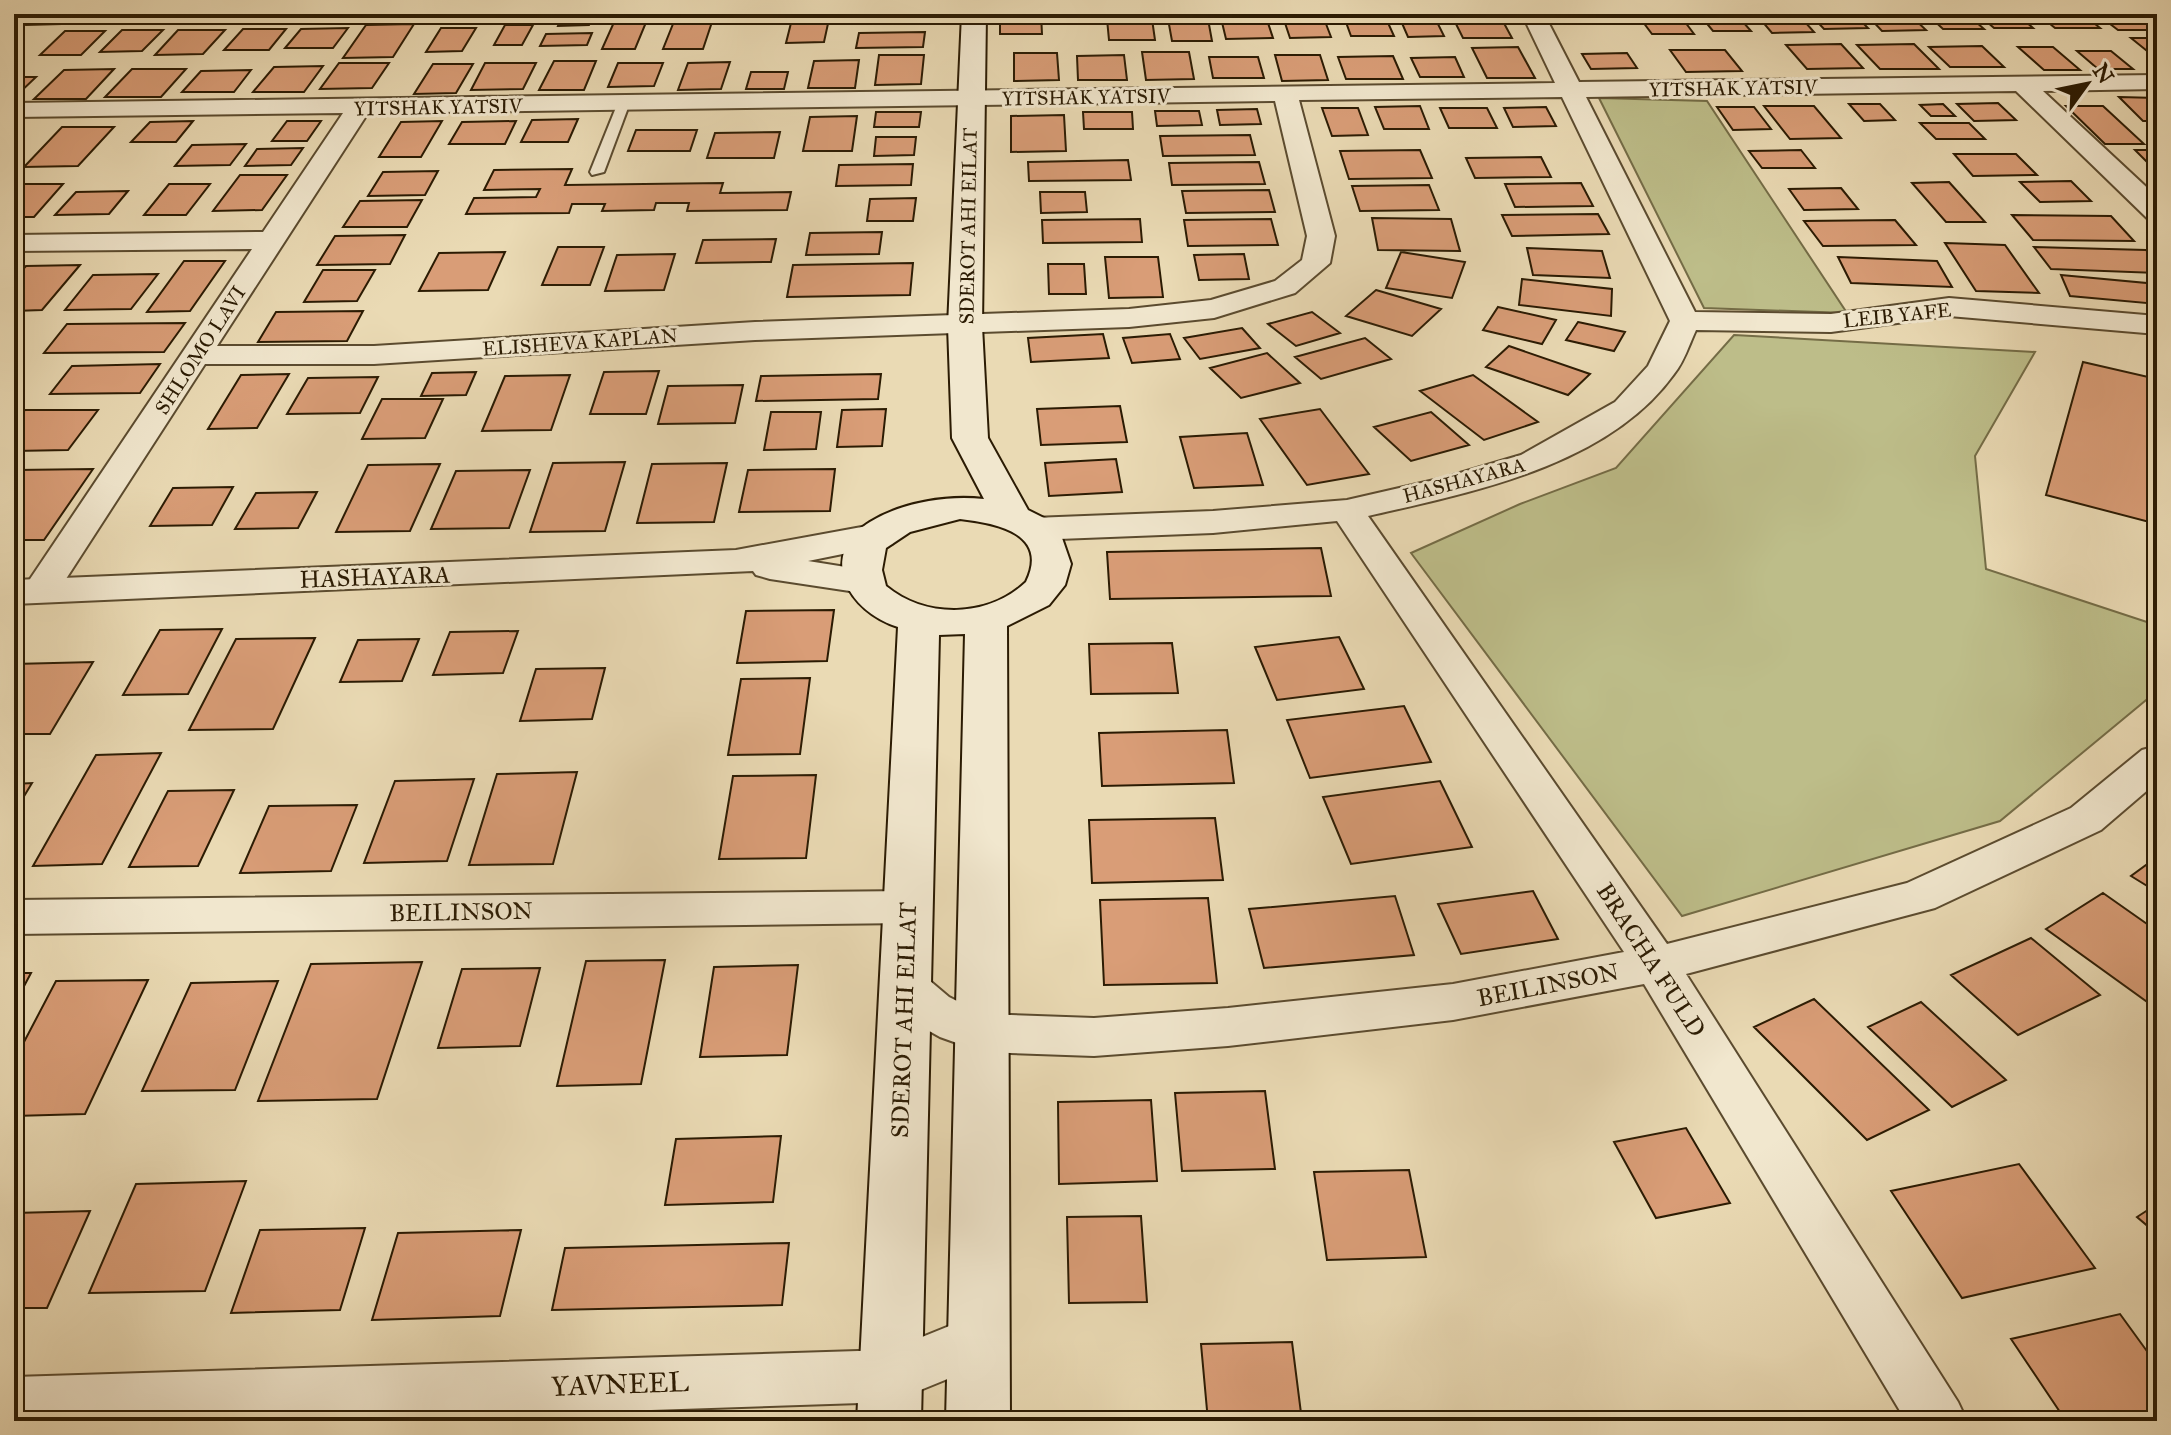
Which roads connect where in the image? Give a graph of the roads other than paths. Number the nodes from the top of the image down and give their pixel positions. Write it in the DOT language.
graph roads {
  1 [pos="974,14"];
  2 [pos="1533,14"];
  3 [pos="2157,82"];
  4 [pos="2023,85"];
  5 [pos="1572,90"];
  6 [pos="1285,94"];
  7 [pos="971,99"];
  8 [pos="623,105"];
  9 [pos="359,108"];
  10 [pos="14,110"];
  11 [pos="597,172"];
  12 [pos="2157,212"];
  13 [pos="272,240"];
  14 [pos="14,243"];
  15 [pos="1685,321"];
  16 [pos="2157,325"];
  17 [pos="965,326"];
  18 [pos="196,355"];
  19 [pos="970,438"];
  20 [pos="1347,510"];
  21 [pos="931,511"];
  22 [pos="1023,523"];
  23 [pos="878,536"];
  24 [pos="736,562"];
  25 [pos="863,581"];
  26 [pos="27,591"];
  27 [pos="919,619"];
  28 [pos="986,619"];
  29 [pos="2157,760"];
  30 [pos="908,907"];
  31 [pos="14,917"];
  32 [pos="1656,964"];
  33 [pos="906,988"];
  34 [pos="982,1033"];
  35 [pos="979,1340"];
  36 [pos="890,1398"];
  37 [pos="14,1404"];
  38 [pos="978,1421"];
  39 [pos="1938,1421"];
  1 -- 7 [label="main road, SDEROT AHI EILAT"];
  2 -- 5 [label="street"];
  3 -- 4 [label="street, YITSHAK YATSIV"];
  4 -- 5 [label="street, YITSHAK YATSIV"];
  4 -- 12 [label="street"];
  5 -- 6 [label="street, YITSHAK YATSIV"];
  5 -- 15 [label="street"];
  6 -- 7 [label="street, YITSHAK YATSIV"];
  6 -- 17 [label="street, ELISHEVA KAPLAN"];
  7 -- 8 [label="street, YITSHAK YATSIV"];
  7 -- 17 [label="main road, SDEROT AHI EILAT"];
  8 -- 9 [label="street, YITSHAK YATSIV"];
  8 -- 11 [label="lane"];
  9 -- 10 [label="street, YITSHAK YATSIV"];
  9 -- 13 [label="street, SHLOMO LAVI"];
  13 -- 14 [label="street"];
  13 -- 18 [label="street, SHLOMO LAVI"];
  15 -- 16 [label="street, LEIB YAFE"];
  15 -- 20 [label="street, HASHAYARA"];
  17 -- 18 [label="street, ELISHEVA KAPLAN"];
  17 -- 19 [label="main road, SDEROT AHI EILAT"];
  18 -- 26 [label="street, SHLOMO LAVI"];
  19 -- 21 [label="main road"];
  19 -- 22 [label="main road, SDEROT AHI EILAT"];
  20 -- 22 [label="street, HASHAYARA"];
  20 -- 32 [label="street, BRACHA FULD"];
  21 -- 22 [label="main road"];
  21 -- 23 [label="main road"];
  22 -- 28 [label="main road"];
  23 -- 24 [label="main road, HASHAYARA"];
  23 -- 25 [label="main road"];
  24 -- 25 [label="main road, HASHAYARA"];
  24 -- 26 [label="main road, HASHAYARA"];
  25 -- 27 [label="main road"];
  27 -- 28 [label="main road"];
  27 -- 30 [label="main road, SDEROT AHI EILAT"];
  28 -- 34 [label="main road"];
  29 -- 32 [label="street, BEILINSON"];
  30 -- 31 [label="street, BEILINSON"];
  30 -- 33 [label="main road, SDEROT AHI EILAT"];
  32 -- 34 [label="street, BEILINSON"];
  32 -- 39 [label="street, BRACHA FULD"];
  33 -- 34 [label="street, BEILINSON"];
  33 -- 36 [label="main road, SDEROT AHI EILAT"];
  34 -- 35 [label="main road"];
  35 -- 36 [label="street, YAVNEEL"];
  35 -- 38 [label="main road"];
  36 -- 37 [label="street, YAVNEEL"];
}
